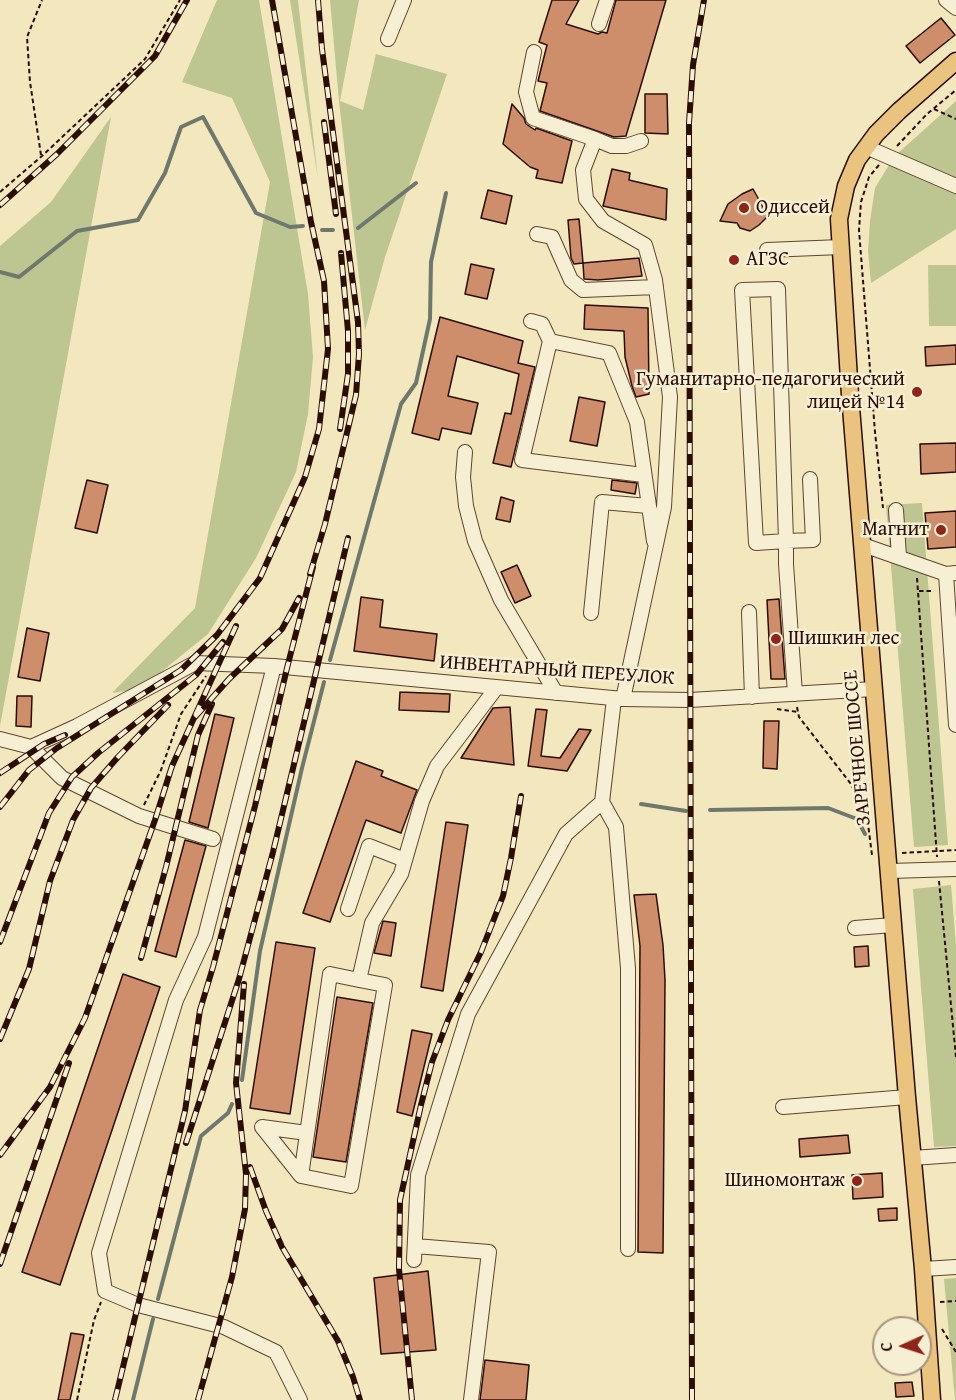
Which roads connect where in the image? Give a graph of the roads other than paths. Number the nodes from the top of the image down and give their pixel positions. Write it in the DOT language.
graph roads {
  1 [pos="404,0"];
  2 [pos="607,0"];
  3 [pos="946,0"];
  4 [pos="956,8"];
  5 [pos="599,24"];
  6 [pos="388,39"];
  7 [pos="534,52"];
  8 [pos="955,63"];
  9 [pos="596,139"];
  10 [pos="641,141"];
  11 [pos="866,147"];
  12 [pos="956,186"];
  13 [pos="537,234"];
  14 [pos="841,247"];
  15 [pos="766,250"];
  16 [pos="656,287"];
  17 [pos="531,321"];
  18 [pos="550,341"];
  19 [pos="465,452"];
  20 [pos="644,475"];
  21 [pos="810,478"];
  22 [pos="648,506"];
  23 [pos="890,512"];
  24 [pos="786,541"];
  25 [pos="863,545"];
  26 [pos="656,549"];
  27 [pos="899,557"];
  28 [pos="951,573"];
  29 [pos="749,612"];
  30 [pos="591,613"];
  31 [pos="274,666"];
  32 [pos="497,687"];
  33 [pos="873,689"];
  34 [pos="556,693"];
  35 [pos="795,694"];
  36 [pos="752,697"];
  37 [pos="619,699"];
  38 [pos="956,725"];
  39 [pos="0,739"];
  40 [pos="31,747"];
  41 [pos="602,802"];
  42 [pos="213,839"];
  43 [pos="405,860"];
  44 [pos="956,869"];
  45 [pos="890,871"];
  46 [pos="348,909"];
  47 [pos="893,925"];
  48 [pos="855,928"];
  49 [pos="359,980"];
  50 [pos="907,1097"];
  51 [pos="783,1107"];
  52 [pos="307,1133"];
  53 [pos="956,1155"];
  54 [pos="912,1158"];
  55 [pos="300,1176"];
  56 [pos="628,1249"];
  57 [pos="956,1267"];
  58 [pos="923,1269"];
  59 [pos="300,1400"];
  60 [pos="471,1400"];
  61 [pos="932,1400"];
  1 -- 6 [label="street"];
  2 -- 5 [label="street"];
  3 -- 4 [label="street"];
  7 -- 9 [label="street"];
  8 -- 11 [label="main road, ЗАРЕЧНОЕ ШОССЕ"];
  9 -- 10 [label="street"];
  9 -- 16 [label="street"];
  11 -- 12 [label="street"];
  11 -- 14 [label="main road, ЗАРЕЧНОЕ ШОССЕ"];
  13 -- 16 [label="street"];
  14 -- 15 [label="street"];
  14 -- 25 [label="main road, ЗАРЕЧНОЕ ШОССЕ"];
  16 -- 26 [label="street"];
  17 -- 18 [label="street"];
  18 -- 20 [label="street"];
  18 -- 20 [label="street"];
  19 -- 34 [label="street"];
  20 -- 22 [label="street"];
  21 -- 24 [label="street"];
  22 -- 26 [label="street"];
  22 -- 30 [label="street"];
  23 -- 27 [label="street"];
  24 -- 24 [label="street"];
  24 -- 35 [label="street"];
  25 -- 27 [label="street"];
  25 -- 33 [label="main road, ЗАРЕЧНОЕ ШОССЕ"];
  26 -- 37 [label="street"];
  27 -- 28 [label="street"];
  28 -- 38 [label="street"];
  29 -- 36 [label="street"];
  31 -- 32 [label="street, ИНВЕНТАРНЫЙ ПЕРЕУЛОК"];
  31 -- 40 [label="street, ИНВЕНТАРНЫЙ ПЕРЕУЛОК"];
  31 -- 59 [label="street"];
  32 -- 34 [label="street, ИНВЕНТАРНЫЙ ПЕРЕУЛОК"];
  32 -- 43 [label="street"];
  33 -- 35 [label="street, ИНВЕНТАРНЫЙ ПЕРЕУЛОК"];
  33 -- 45 [label="main road, ЗАРЕЧНОЕ ШОССЕ"];
  34 -- 37 [label="street, ИНВЕНТАРНЫЙ ПЕРЕУЛОК"];
  35 -- 36 [label="street, ИНВЕНТАРНЫЙ ПЕРЕУЛОК"];
  36 -- 37 [label="street, ИНВЕНТАРНЫЙ ПЕРЕУЛОК"];
  37 -- 41 [label="street"];
  39 -- 40 [label="street"];
  40 -- 42 [label="street"];
  41 -- 56 [label="street"];
  41 -- 60 [label="street"];
  43 -- 46 [label="street"];
  43 -- 49 [label="street"];
  44 -- 45 [label="street"];
  45 -- 47 [label="main road, ЗАРЕЧНОЕ ШОССЕ"];
  47 -- 48 [label="street"];
  47 -- 50 [label="main road, ЗАРЕЧНОЕ ШОССЕ"];
  49 -- 52 [label="street"];
  49 -- 55 [label="street"];
  50 -- 51 [label="street"];
  50 -- 54 [label="main road, ЗАРЕЧНОЕ ШОССЕ"];
  52 -- 55 [label="street"];
  52 -- 55 [label="street"];
  53 -- 54 [label="street"];
  54 -- 58 [label="main road, ЗАРЕЧНОЕ ШОССЕ"];
  57 -- 58 [label="street"];
  58 -- 61 [label="main road, ЗАРЕЧНОЕ ШОССЕ"];
}
